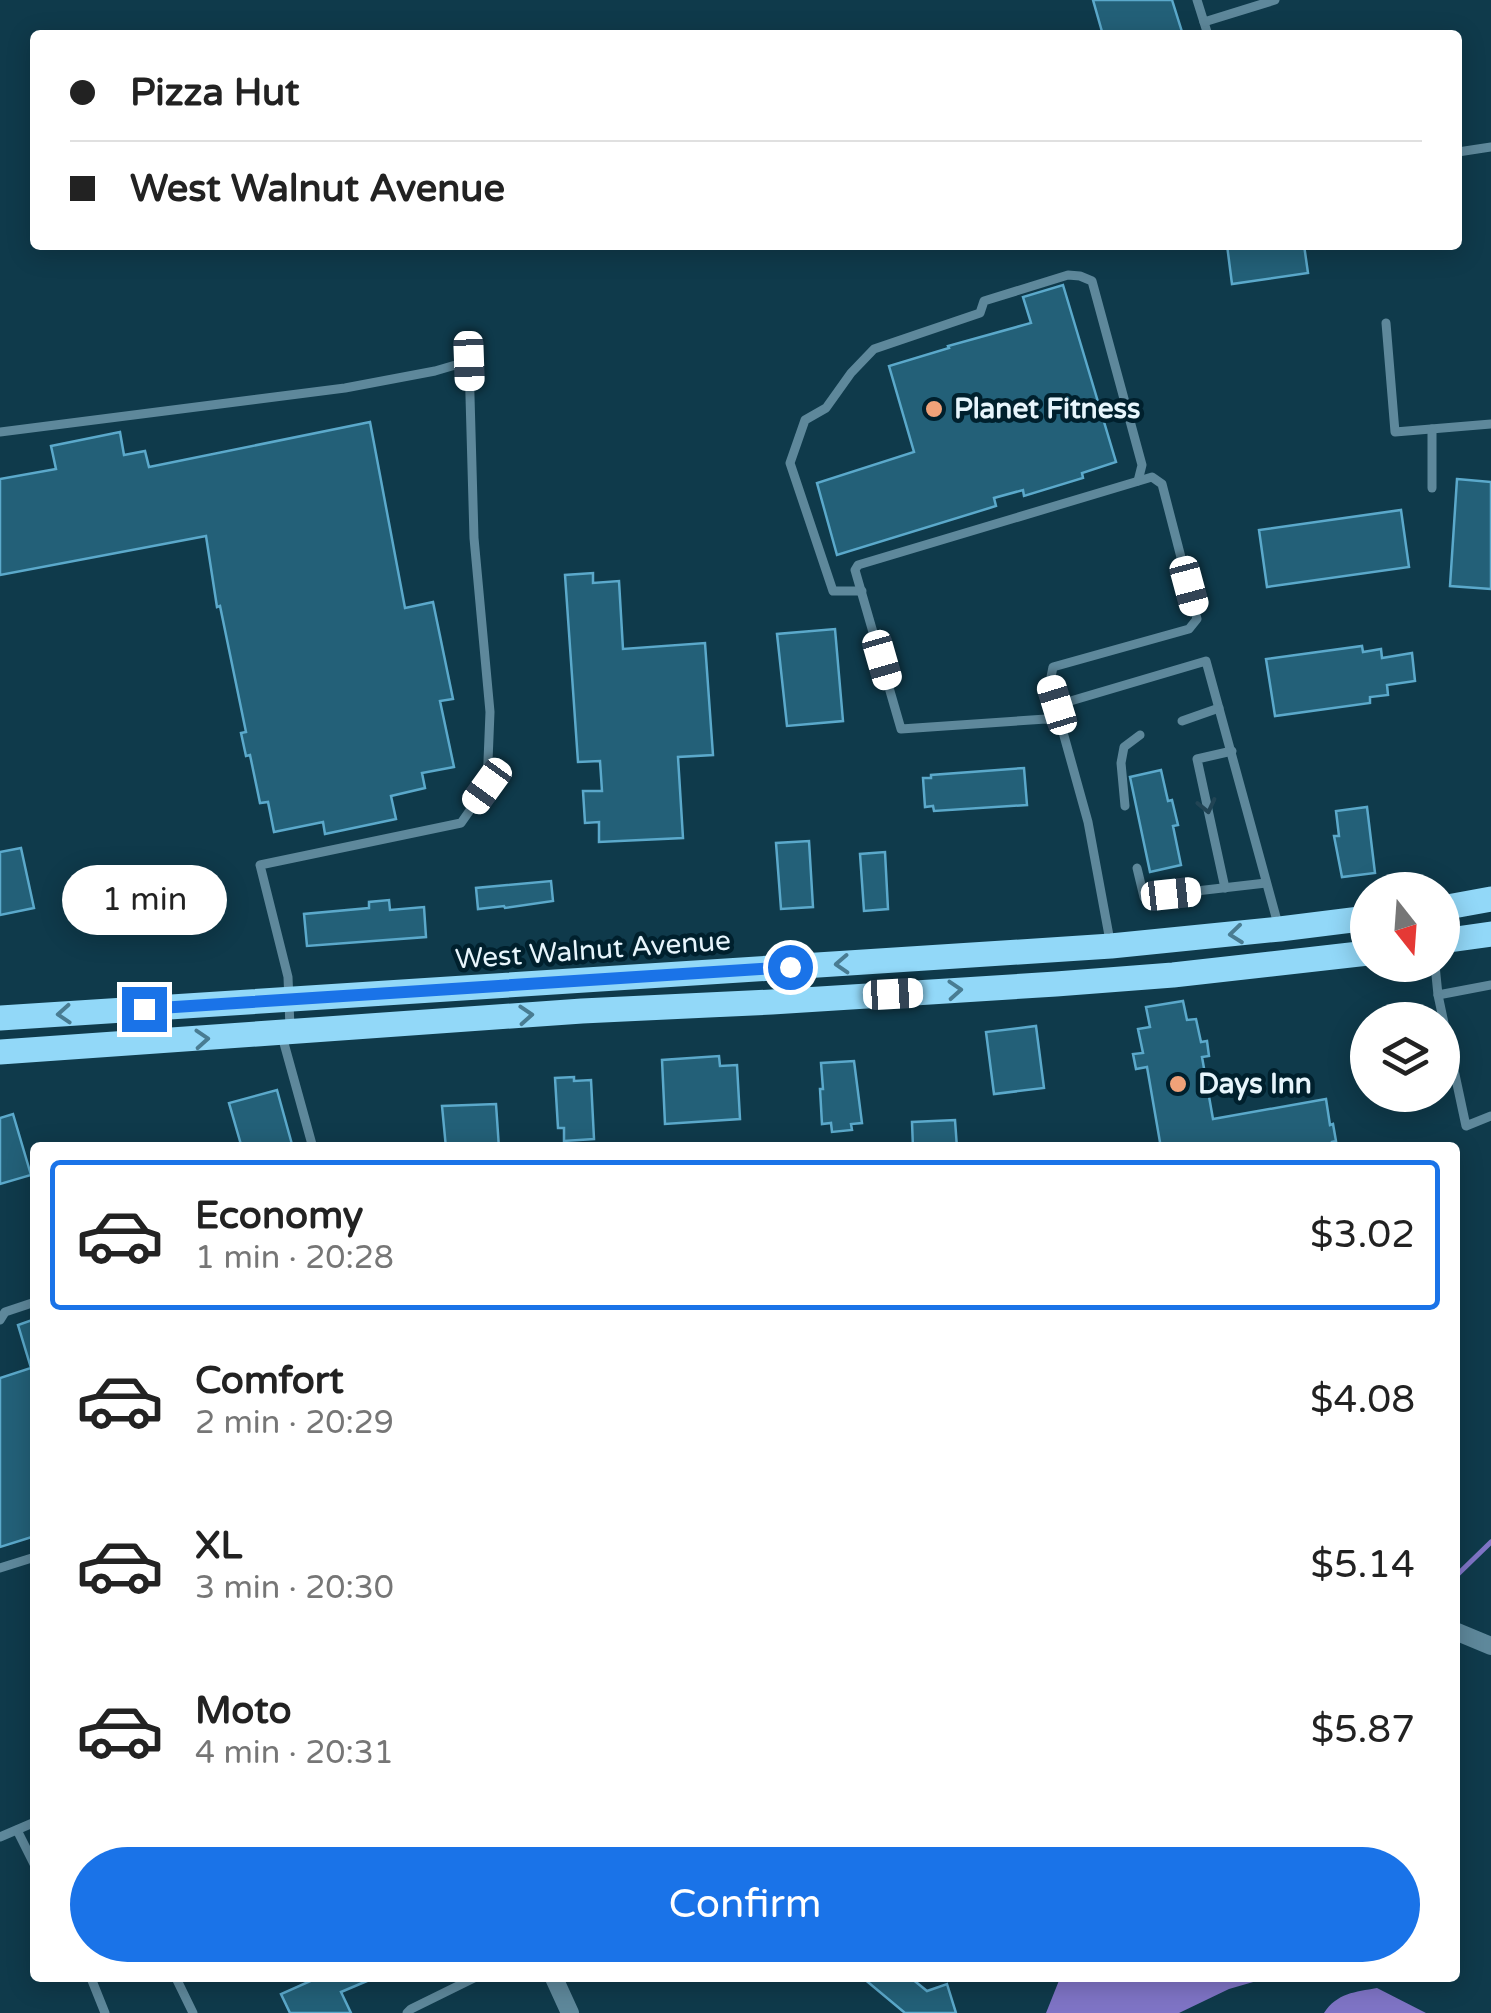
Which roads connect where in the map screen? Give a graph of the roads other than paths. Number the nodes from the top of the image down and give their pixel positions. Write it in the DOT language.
graph roads {
  1 [pos="1197,0"];
  2 [pos="1275,0"];
  3 [pos="1204,22"];
  4 [pos="1206,30"];
  5 [pos="1491,147"];
  6 [pos="1462,151"];
  7 [pos="1386,323"];
  8 [pos="1491,424"];
  9 [pos="1432,429"];
  10 [pos="0,432"];
  11 [pos="1138,481"];
  12 [pos="1432,488"];
  13 [pos="862,591"];
  14 [pos="1057,705"];
  15 [pos="1218,708"];
  16 [pos="1182,721"];
  17 [pos="1061,725"];
  18 [pos="1140,734"];
  19 [pos="1232,751"];
  20 [pos="1125,806"];
  21 [pos="1137,868"];
  22 [pos="1266,884"];
  23 [pos="1226,888"];
  24 [pos="1491,899"];
  25 [pos="1460,905"];
  26 [pos="1350,920"];
  27 [pos="1280,929"];
  28 [pos="1491,934"];
  29 [pos="1460,939"];
  30 [pos="1111,946"];
  31 [pos="1350,954"];
  32 [pos="1118,979"];
  33 [pos="1437,982"];
  34 [pos="1491,985"];
  35 [pos="1438,995"];
  36 [pos="289,1000"];
  37 [pos="0,1018"];
  38 [pos="286,1033"];
  39 [pos="0,1052"];
  40 [pos="1491,1116"];
  41 [pos="311,1142"];
  42 [pos="30,1304"];
  43 [pos="0,1320"];
  44 [pos="30,1559"];
  45 [pos="0,1568"];
  46 [pos="1460,1633"];
  47 [pos="1491,1646"];
  48 [pos="30,1824"];
  49 [pos="17,1830"];
  50 [pos="0,1838"];
  51 [pos="30,1856"];
  52 [pos="93,1982"];
  53 [pos="178,1982"];
  54 [pos="466,1982"];
  55 [pos="556,1982"];
  56 [pos="105,2013"];
  57 [pos="192,2013"];
  58 [pos="407,2013"];
  59 [pos="570,2013"];
  1 -- 3 [label="lane"];
  2 -- 3 [label="lane"];
  3 -- 4 [label="lane"];
  5 -- 6 [label="lane"];
  7 -- 9 [label="lane"];
  8 -- 9 [label="lane"];
  9 -- 12 [label="lane"];
  10 -- 36 [label="lane"];
  11 -- 13 [label="lane"];
  11 -- 13 [label="lane"];
  11 -- 14 [label="lane"];
  13 -- 17 [label="lane"];
  14 -- 15 [label="lane"];
  14 -- 17 [label="lane"];
  15 -- 16 [label="lane"];
  15 -- 19 [label="lane"];
  17 -- 30 [label="lane"];
  18 -- 20 [label="lane"];
  19 -- 22 [label="lane"];
  19 -- 23 [label="lane, one-way"];
  21 -- 23 [label="lane"];
  22 -- 23 [label="lane"];
  22 -- 27 [label="lane"];
  24 -- 25 [label="main road"];
  26 -- 27 [label="main road, West Walnut Avenue"];
  27 -- 30 [label="main road, West Walnut Avenue, one-way"];
  28 -- 29 [label="main road"];
  30 -- 32 [label="street"];
  30 -- 36 [label="main road, West Walnut Avenue, one-way"];
  31 -- 32 [label="main road"];
  38 -- 32 [label="main road, one-way"];
  33 -- 35 [label="lane"];
  34 -- 35 [label="lane"];
  35 -- 40 [label="lane"];
  36 -- 37 [label="main road, West Walnut Avenue, one-way"];
  36 -- 38 [label="lane"];
  39 -- 38 [label="main road, one-way"];
  38 -- 41 [label="lane"];
  42 -- 43 [label="lane"];
  44 -- 45 [label="lane"];
  46 -- 47 [label="street"];
  48 -- 49 [label="lane"];
  49 -- 50 [label="lane"];
  49 -- 51 [label="lane"];
  52 -- 56 [label="lane"];
  53 -- 57 [label="lane"];
  54 -- 58 [label="lane"];
  55 -- 59 [label="street"];
}
